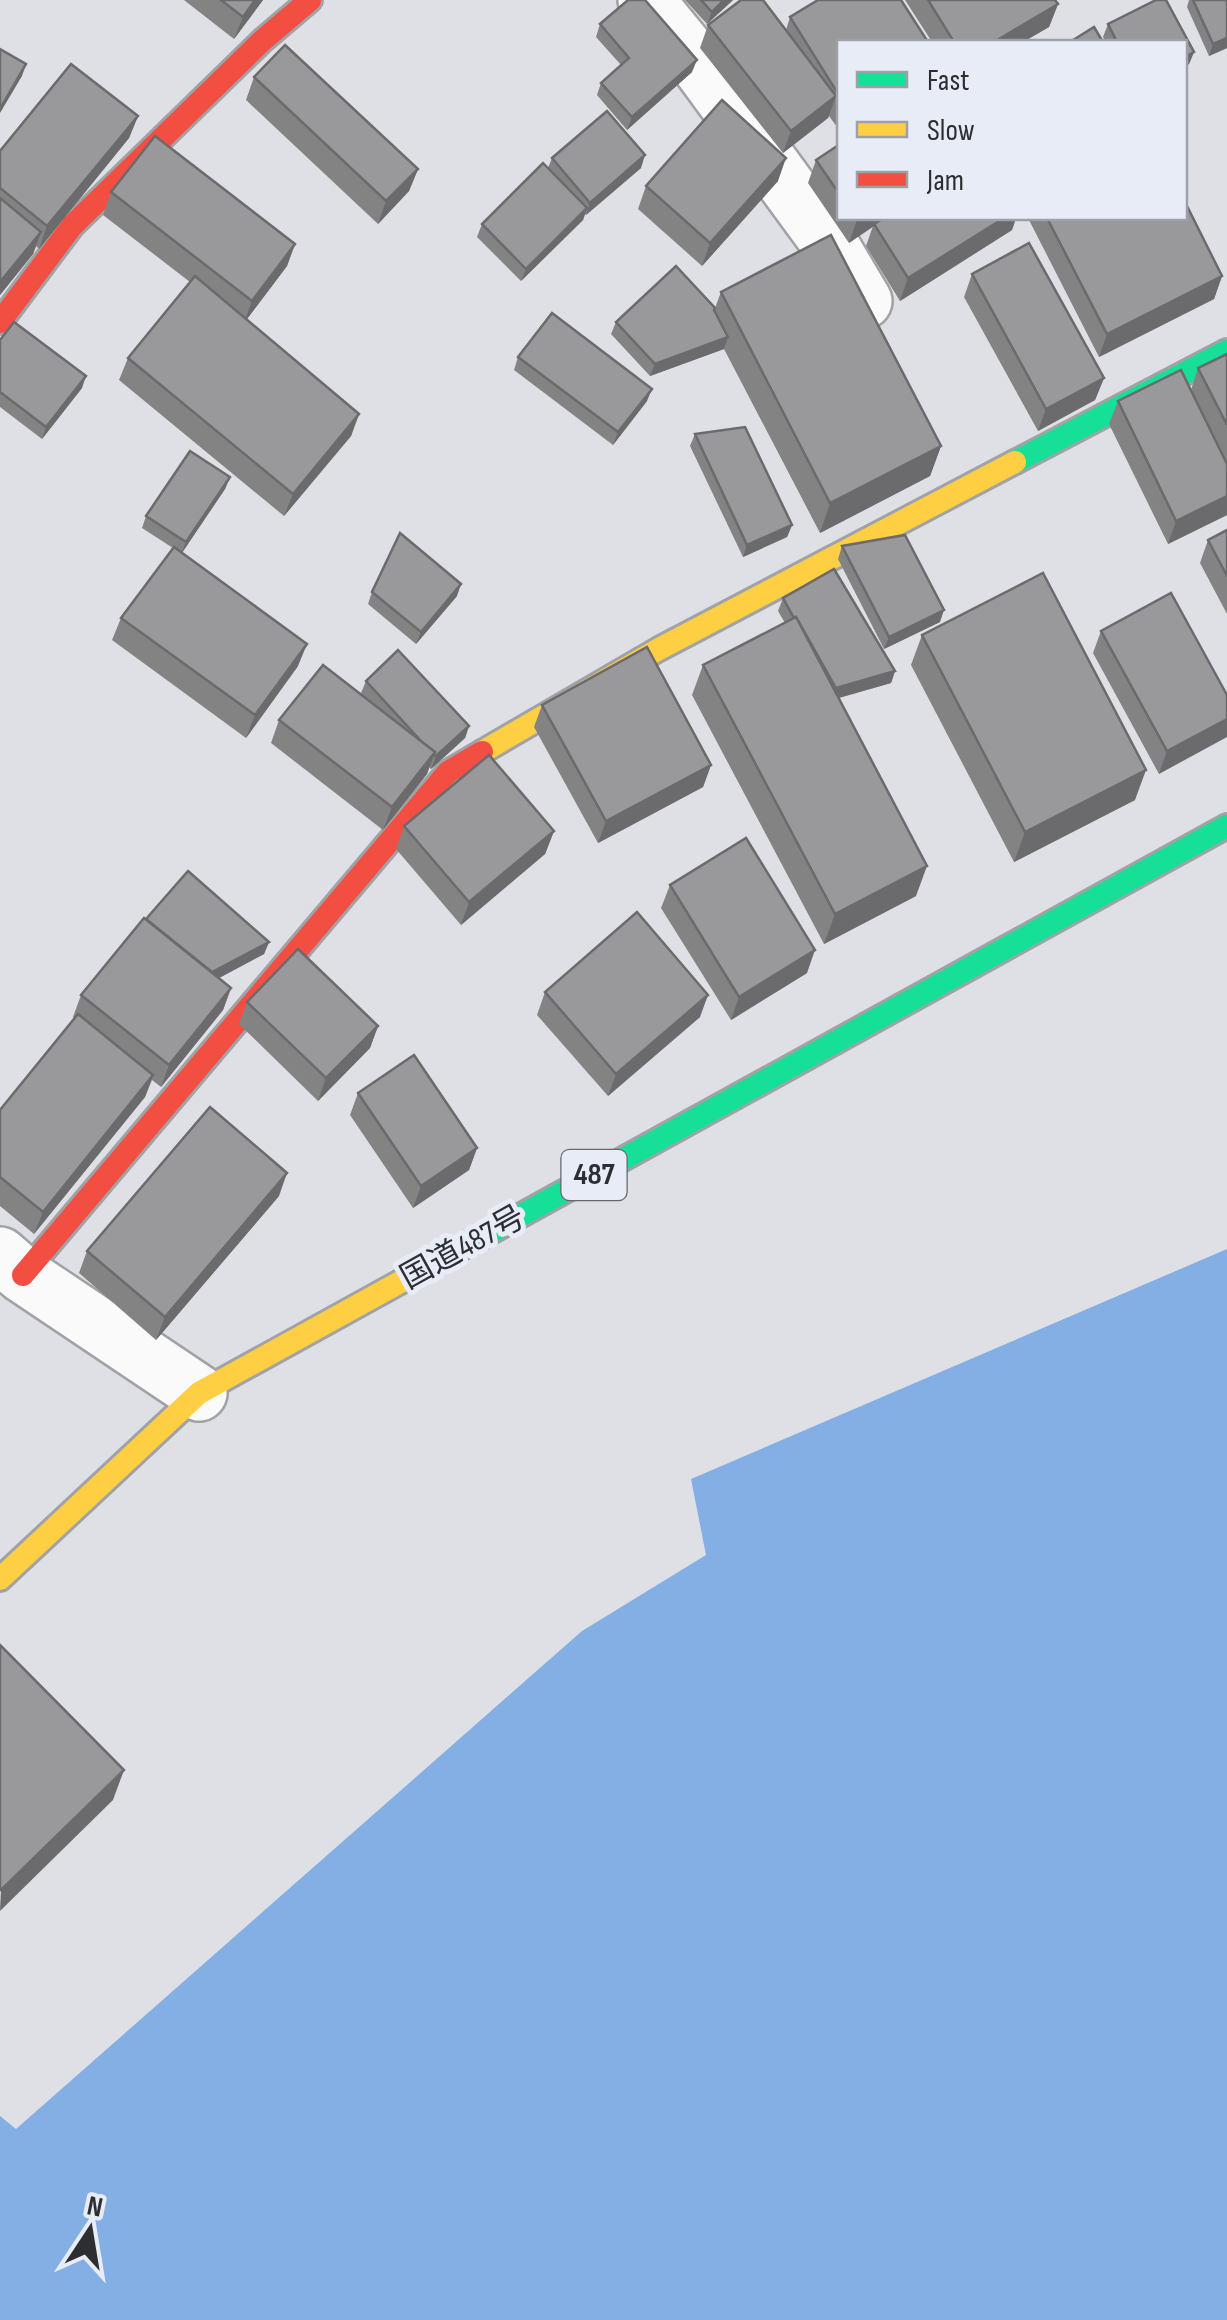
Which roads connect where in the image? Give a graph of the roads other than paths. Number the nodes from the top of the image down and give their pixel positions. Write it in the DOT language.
graph roads {
  1 [pos="310,0"];
  2 [pos="646,0"];
  3 [pos="868,308"];
  4 [pos="0,322"];
  5 [pos="1227,350"];
  6 [pos="1227,826"];
  7 [pos="12,1265"];
  8 [pos="199,1393"];
  9 [pos="0,1579"];
  1 -- 4 [label="main road"];
  2 -- 3 [label="street"];
  5 -- 7 [label="main road"];
  6 -- 8 [label="main road, 国道487号 / 487"];
  7 -- 8 [label="street"];
  8 -- 9 [label="main road, 国道487号 / 487"];
}
